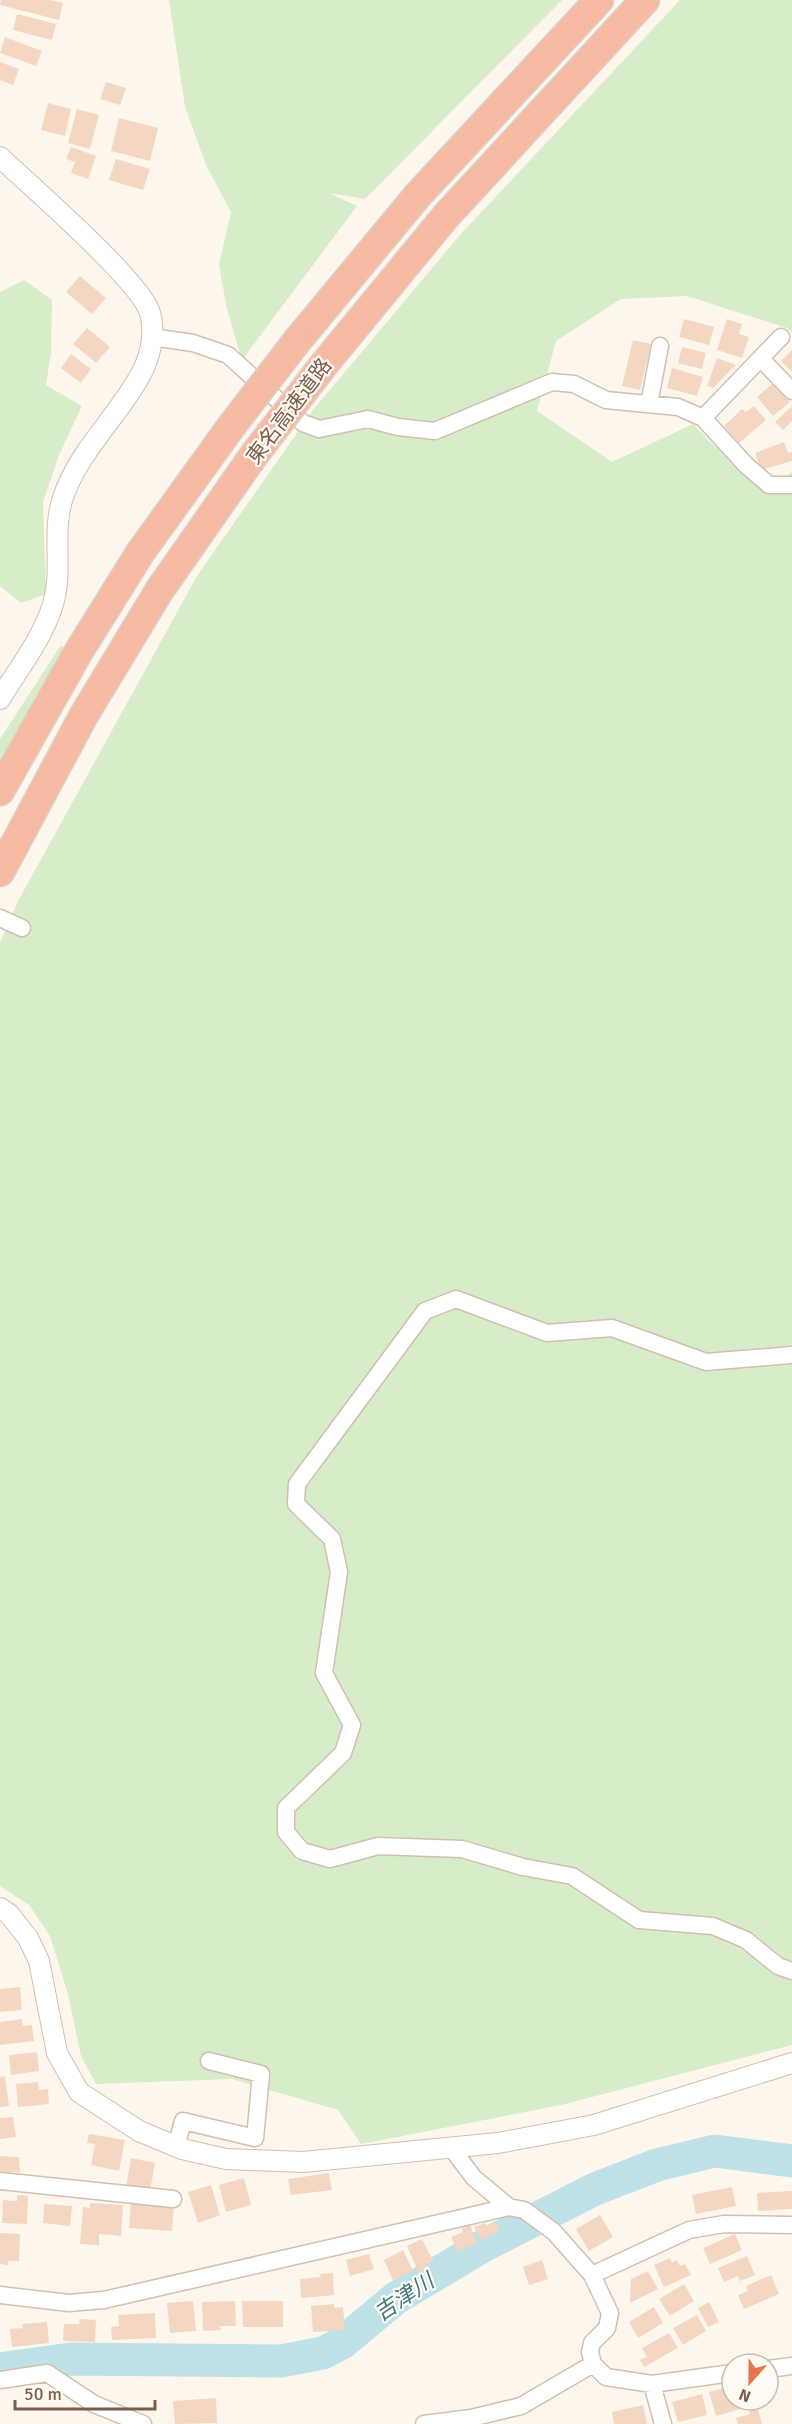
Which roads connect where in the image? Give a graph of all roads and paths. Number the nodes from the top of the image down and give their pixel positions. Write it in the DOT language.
graph roads {
  1 [pos="599,0"];
  2 [pos="645,0"];
  3 [pos="0,157"];
  4 [pos="152,337"];
  5 [pos="782,337"];
  6 [pos="660,346"];
  7 [pos="761,359"];
  8 [pos="792,391"];
  9 [pos="649,404"];
  10 [pos="703,418"];
  11 [pos="792,485"];
  12 [pos="0,699"];
  13 [pos="0,791"];
  14 [pos="0,872"];
  15 [pos="0,918"];
  16 [pos="22,928"];
  17 [pos="792,1355"];
  18 [pos="0,1908"];
  19 [pos="792,1971"];
  20 [pos="209,2061"];
  21 [pos="792,2064"];
  22 [pos="176,2147"];
  23 [pos="452,2149"];
  24 [pos="0,2181"];
  25 [pos="172,2199"];
  26 [pos="509,2207"];
  27 [pos="792,2225"];
  28 [pos="592,2275"];
  29 [pos="0,2295"];
  30 [pos="593,2364"];
  31 [pos="720,2375"];
  32 [pos="0,2380"];
  33 [pos="652,2384"];
  34 [pos="143,2424"];
  35 [pos="424,2424"];
  36 [pos="663,2424"];
  1 -- 13 [label="highway, 東名高速道路, bridge"];
  2 -- 14 [label="highway, 東名高速道路, bridge"];
  3 -- 4 [label="street"];
  4 -- 9 [label="street"];
  4 -- 12 [label="street"];
  5 -- 7 [label="street"];
  6 -- 9 [label="street"];
  7 -- 8 [label="street"];
  7 -- 10 [label="street"];
  9 -- 10 [label="street"];
  10 -- 11 [label="street"];
  15 -- 16 [label="street"];
  17 -- 19 [label="street"];
  18 -- 22 [label="street"];
  20 -- 22 [label="street"];
  21 -- 23 [label="street"];
  22 -- 23 [label="street"];
  23 -- 26 [label="street"];
  24 -- 25 [label="street"];
  26 -- 28 [label="street"];
  26 -- 29 [label="street"];
  27 -- 28 [label="street"];
  28 -- 30 [label="street"];
  30 -- 33 [label="street"];
  30 -- 35 [label="street"];
  31 -- 33 [label="street"];
  32 -- 34 [label="street"];
  33 -- 36 [label="street"];
}
